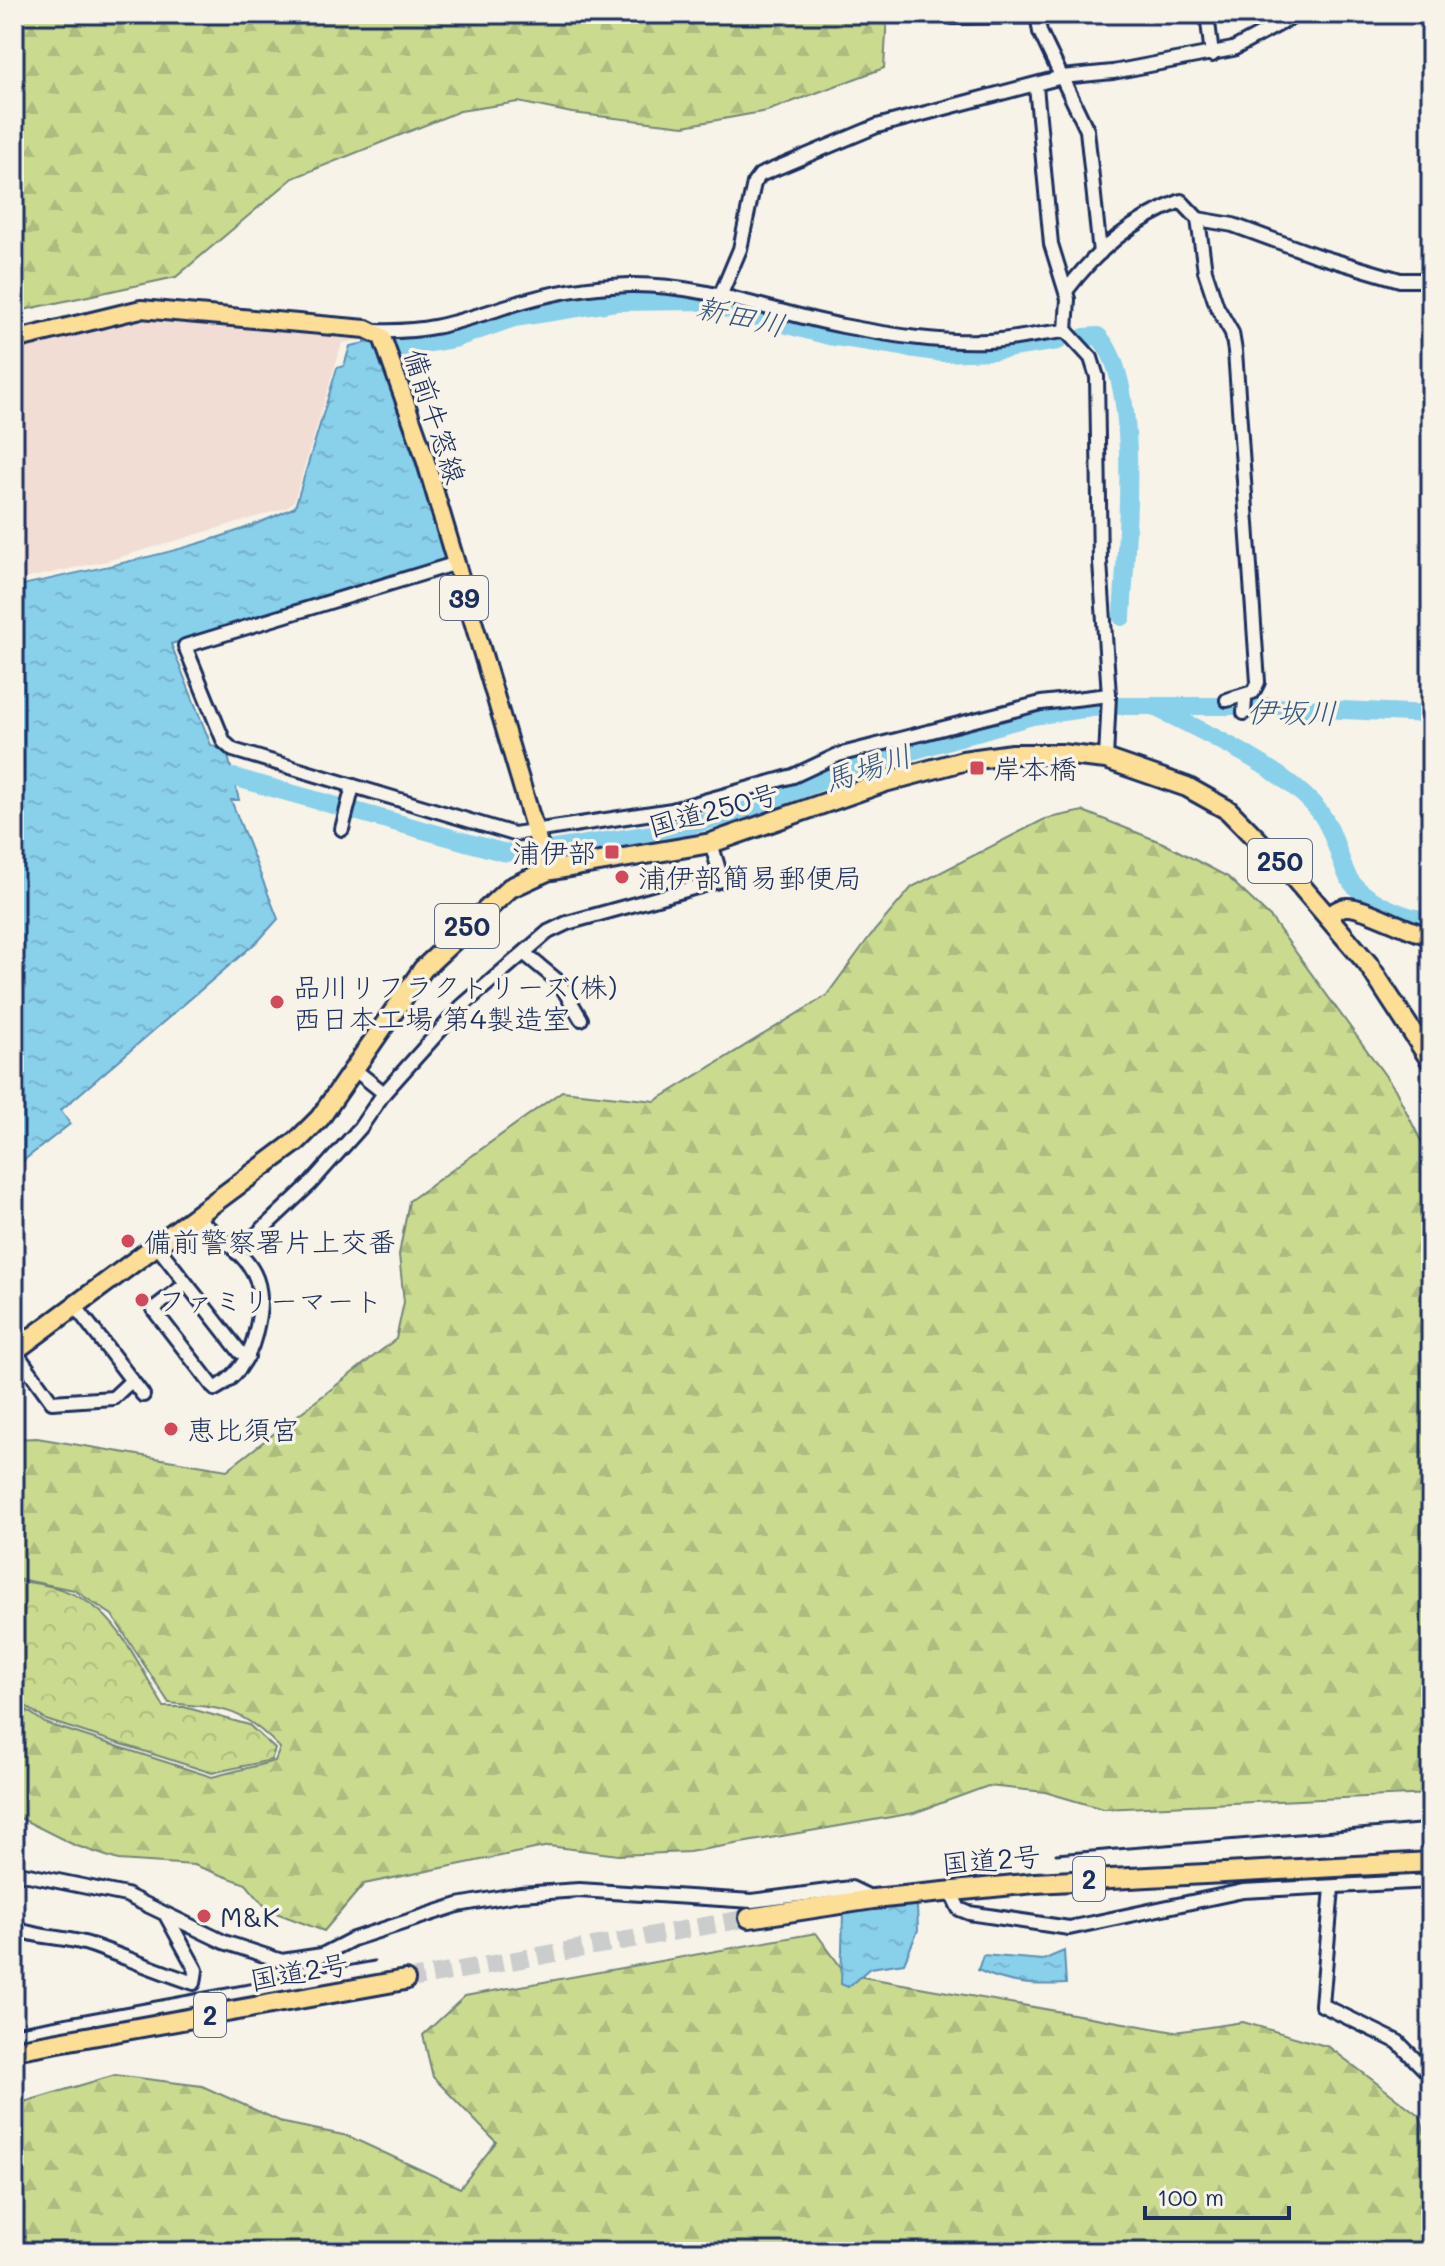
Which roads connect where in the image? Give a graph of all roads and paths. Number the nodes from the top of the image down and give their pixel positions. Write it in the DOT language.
graph roads {
  1 [pos="947,14"];
  2 [pos="1207,14"];
  3 [pos="1298,14"];
  4 [pos="1037,15"];
  5 [pos="1212,55"];
  6 [pos="1062,77"];
  7 [pos="1036,86"];
  8 [pos="1198,219"];
  9 [pos="1100,253"];
  10 [pos="1431,280"];
  11 [pos="1066,291"];
  12 [pos="721,294"];
  13 [pos="1066,331"];
  14 [pos="379,334"];
  15 [pos="14,340"];
  16 [pos="454,564"];
  17 [pos="1109,697"];
  18 [pos="1227,700"];
  19 [pos="1106,759"];
  20 [pos="352,788"];
  21 [pos="342,829"];
  22 [pos="536,834"];
  23 [pos="711,843"];
  24 [pos="546,868"];
  25 [pos="1329,915"];
  26 [pos="1431,936"];
  27 [pos="525,954"];
  28 [pos="581,1019"];
  29 [pos="1431,1061"];
  30 [pos="355,1070"];
  31 [pos="384,1093"];
  32 [pos="196,1217"];
  33 [pos="157,1246"];
  34 [pos="237,1253"];
  35 [pos="186,1284"];
  36 [pos="76,1307"];
  37 [pos="15,1351"];
  38 [pos="248,1356"];
  39 [pos="131,1381"];
  40 [pos="143,1395"];
  41 [pos="1431,1862"];
  42 [pos="14,1872"];
  43 [pos="1431,1881"];
  44 [pos="1332,1888"];
  45 [pos="950,1890"];
  46 [pos="873,1899"];
  47 [pos="167,1917"];
  48 [pos="749,1918"];
  49 [pos="14,1928"];
  50 [pos="405,1980"];
  51 [pos="14,2050"];
  52 [pos="1431,2076"];
  1 -- 4 [label="street"];
  2 -- 5 [label="street"];
  3 -- 5 [label="street"];
  4 -- 6 [label="street"];
  5 -- 6 [label="street"];
  6 -- 7 [label="street"];
  6 -- 9 [label="street"];
  7 -- 11 [label="street"];
  7 -- 12 [label="street"];
  8 -- 9 [label="street"];
  8 -- 10 [label="street"];
  8 -- 18 [label="street"];
  9 -- 11 [label="street"];
  11 -- 13 [label="street"];
  12 -- 13 [label="street"];
  12 -- 14 [label="street"];
  13 -- 17 [label="street"];
  14 -- 15 [label="main road, 備前牛窓線"];
  14 -- 16 [label="main road, 備前牛窓線 / 39"];
  16 -- 20 [label="street"];
  16 -- 22 [label="main road, 備前牛窓線 / 39"];
  17 -- 19 [label="street"];
  17 -- 22 [label="street"];
  19 -- 23 [label="highway, 国道250号 / 250"];
  19 -- 25 [label="highway, 国道250号 / 250"];
  20 -- 21 [label="street"];
  20 -- 22 [label="street"];
  22 -- 24 [label="main road, 備前牛窓線 / 39"];
  23 -- 24 [label="highway, 国道250号 / 250"];
  23 -- 27 [label="street"];
  24 -- 30 [label="highway, 国道250号 / 250"];
  25 -- 26 [label="main road"];
  25 -- 29 [label="highway, 国道250号 / 250"];
  27 -- 28 [label="street"];
  27 -- 31 [label="street"];
  30 -- 31 [label="street"];
  30 -- 32 [label="highway, 国道250号 / 250"];
  31 -- 34 [label="street"];
  32 -- 33 [label="highway, 国道250号 / 250"];
  32 -- 34 [label="street"];
  33 -- 35 [label="street"];
  33 -- 36 [label="highway, 国道250号 / 250"];
  34 -- 38 [label="street"];
  35 -- 38 [label="street"];
  35 -- 38 [label="street"];
  36 -- 37 [label="highway, 国道250号 / 250"];
  36 -- 39 [label="street"];
  37 -- 39 [label="street"];
  39 -- 40 [label="street"];
  41 -- 45 [label="highway, 国道2号 / 2"];
  42 -- 47 [label="street"];
  43 -- 44 [label="street"];
  44 -- 45 [label="street"];
  44 -- 52 [label="street"];
  45 -- 46 [label="highway, 国道2号 / 2"];
  46 -- 47 [label="street"];
  46 -- 48 [label="highway, 国道2号 / 2"];
  47 -- 49 [label="street"];
  50 -- 51 [label="highway, 国道2号 / 2"];
}
